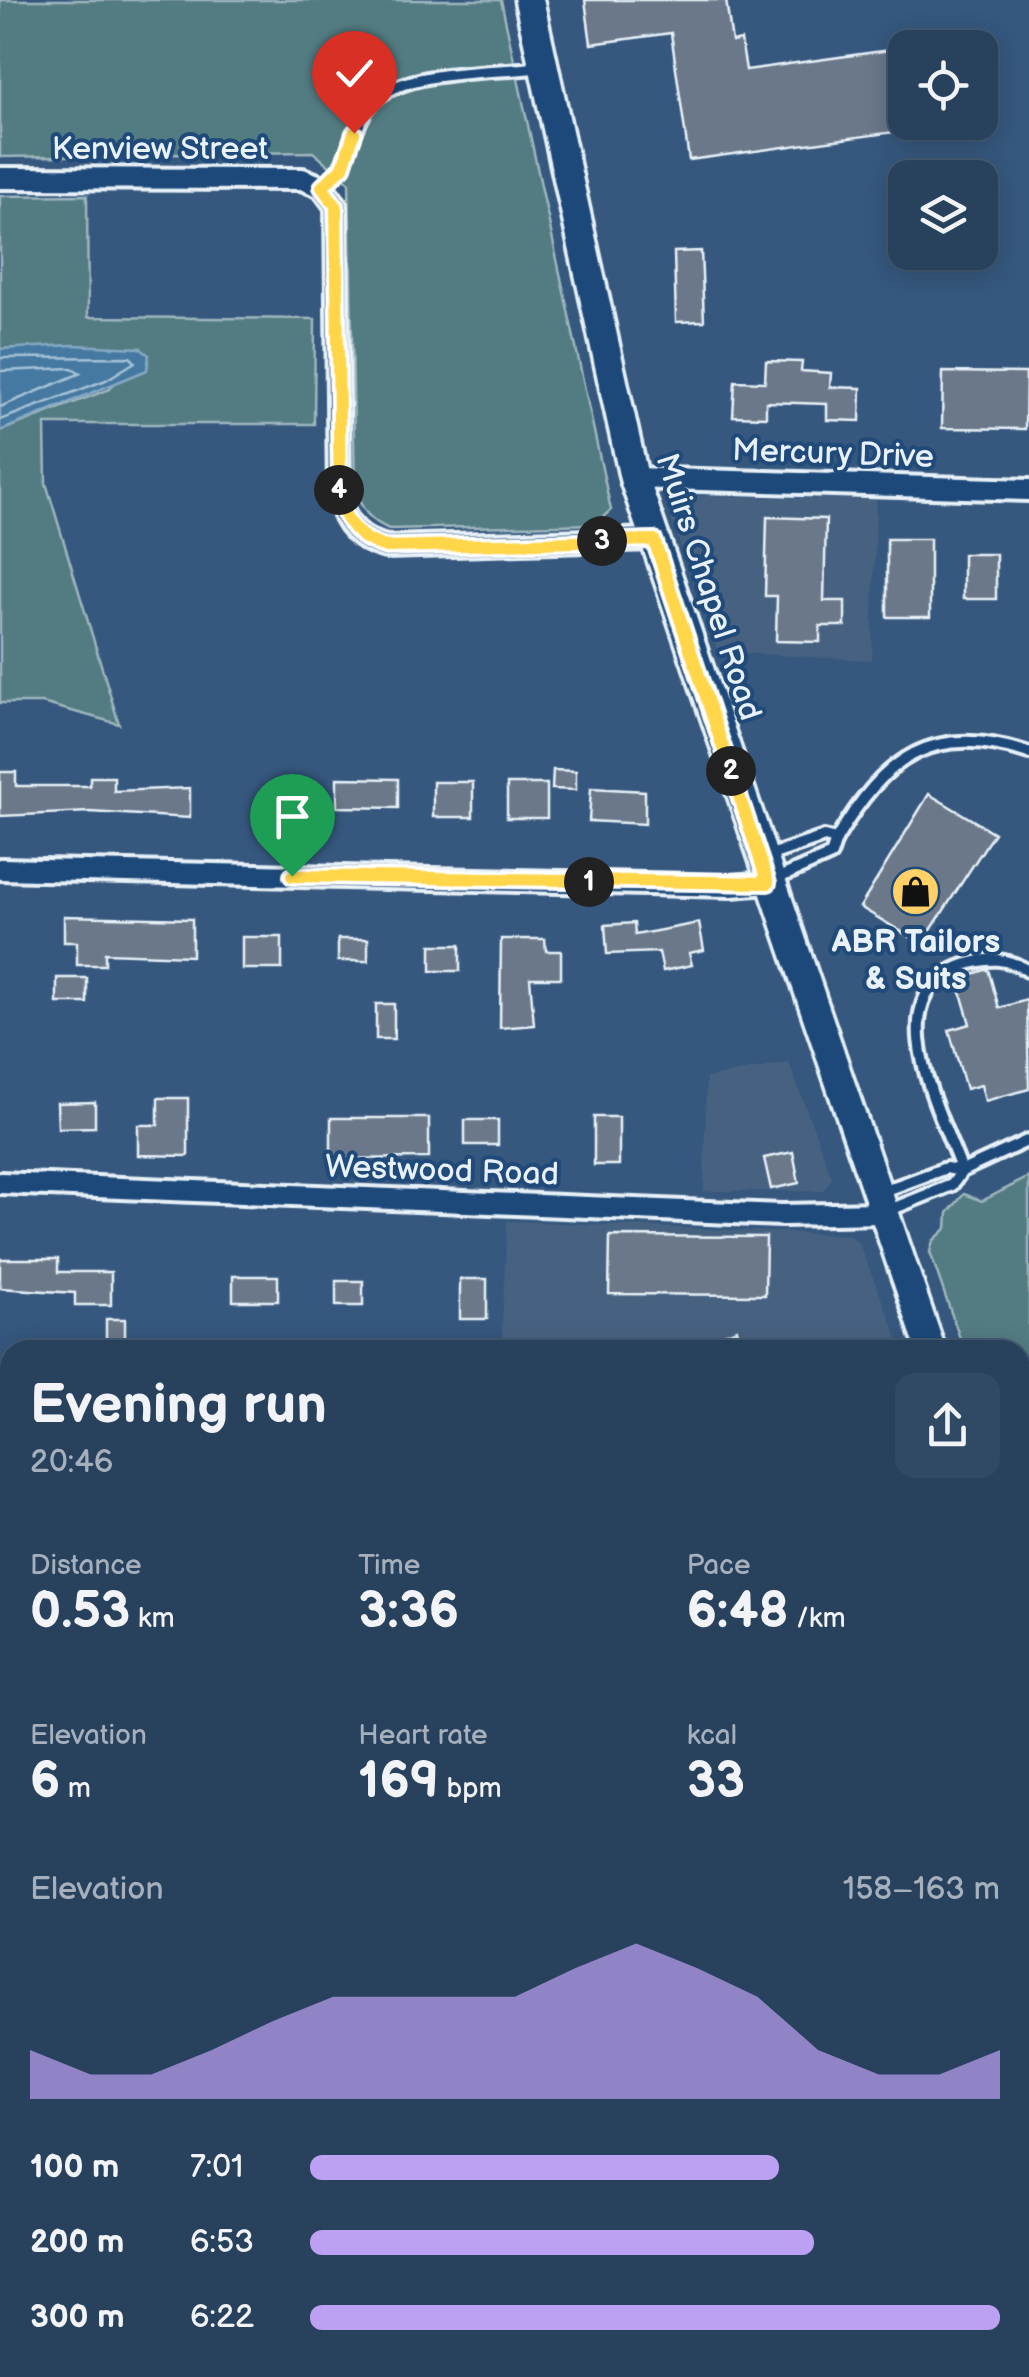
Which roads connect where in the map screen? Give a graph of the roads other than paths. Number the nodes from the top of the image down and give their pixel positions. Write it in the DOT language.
graph roads {
  1 [pos="529,0"];
  2 [pos="543,66"];
  3 [pos="0,178"];
  4 [pos="322,187"];
  5 [pos="634,478"];
  6 [pos="1029,490"];
  7 [pos="654,540"];
  8 [pos="1029,753"];
  9 [pos="836,840"];
  10 [pos="0,869"];
  11 [pos="764,871"];
  12 [pos="1029,972"];
  13 [pos="1029,1140"];
  14 [pos="962,1170"];
  15 [pos="0,1183"];
  16 [pos="878,1204"];
  17 [pos="927,1340"];
  1 -- 2 [label="main road, Muirs Chapel Road"];
  2 -- 4 [label="lane"];
  2 -- 5 [label="main road, Muirs Chapel Road"];
  3 -- 4 [label="street, Kenview Street"];
  4 -- 7 [label="street"];
  5 -- 6 [label="street, Mercury Drive"];
  5 -- 7 [label="main road, Muirs Chapel Road"];
  7 -- 11 [label="main road, Muirs Chapel Road"];
  8 -- 9 [label="lane"];
  9 -- 11 [label="lane"];
  9 -- 11 [label="lane"];
  10 -- 11 [label="street"];
  11 -- 16 [label="main road, Muirs Chapel Road"];
  12 -- 14 [label="lane"];
  13 -- 14 [label="lane"];
  14 -- 16 [label="lane"];
  14 -- 16 [label="lane"];
  15 -- 16 [label="street, Westwood Road"];
  16 -- 17 [label="main road, Muirs Chapel Road"];
}
